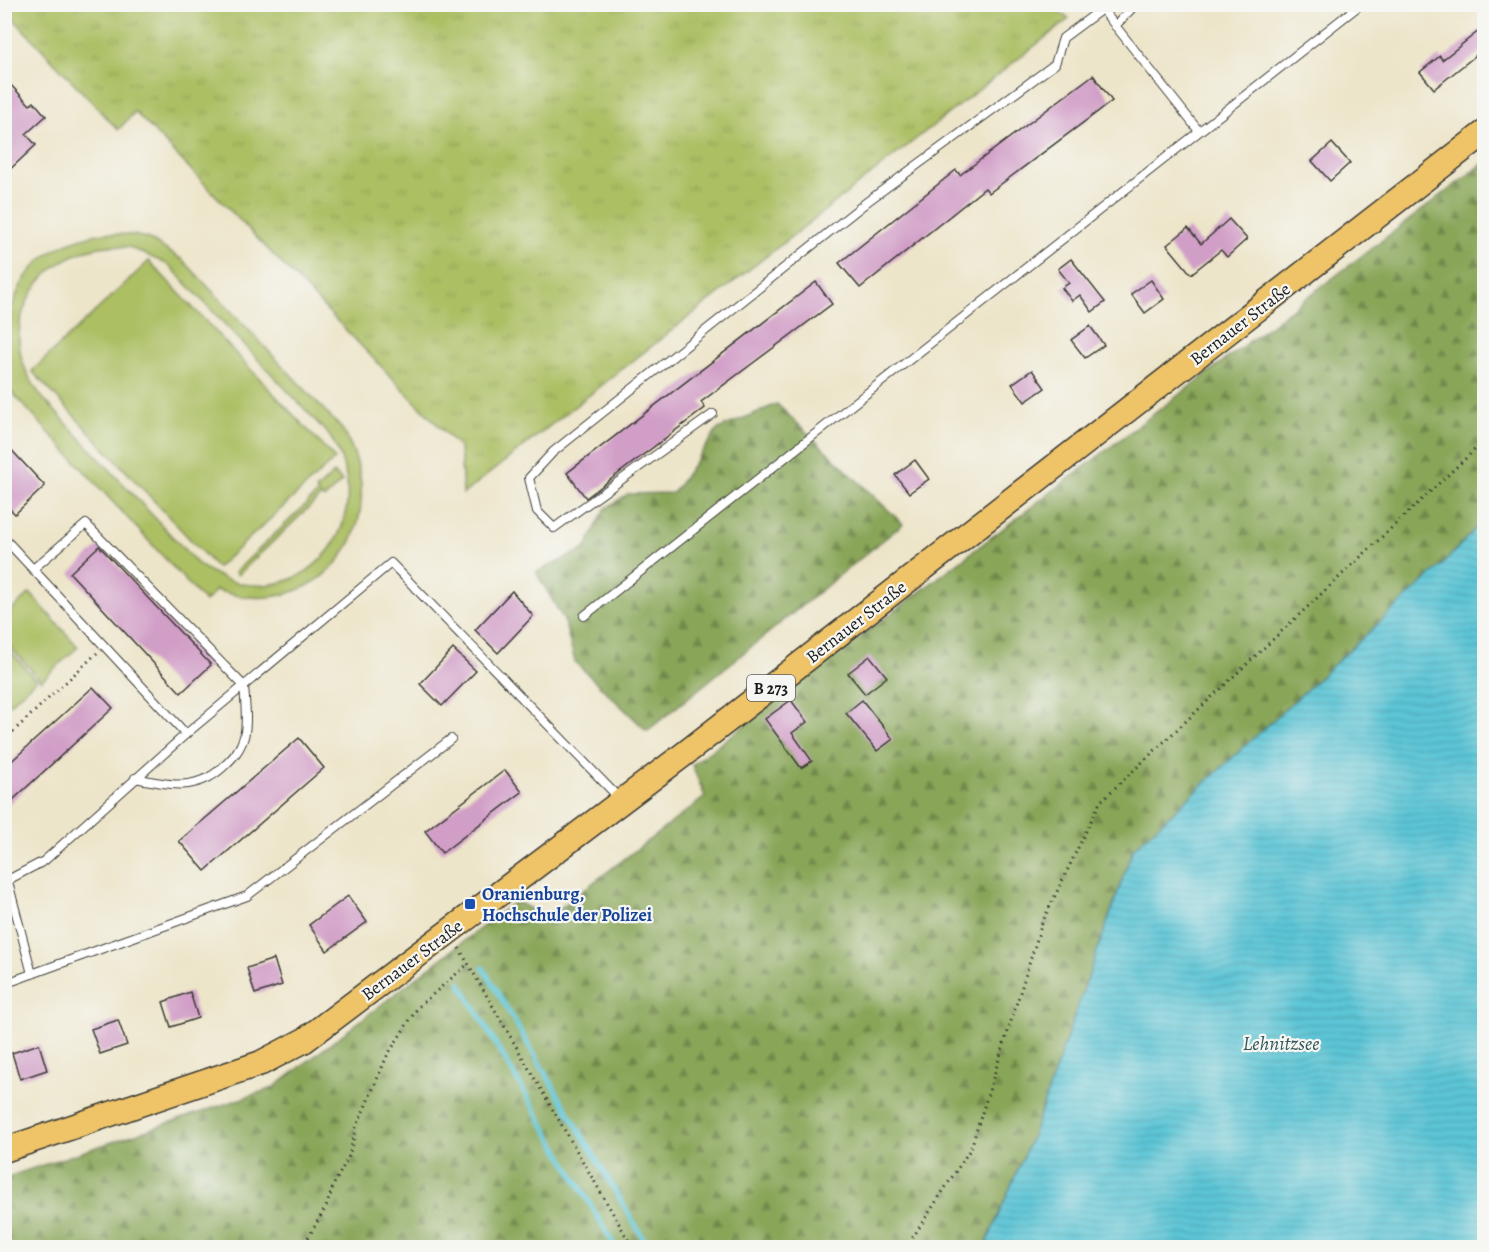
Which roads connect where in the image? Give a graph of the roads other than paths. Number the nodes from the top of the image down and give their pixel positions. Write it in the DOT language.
graph roads {
  1 [pos="1136,4"];
  2 [pos="1346,4"];
  3 [pos="1361,4"];
  4 [pos="1100,7"];
  5 [pos="1352,11"];
  6 [pos="1115,26"];
  7 [pos="1198,130"];
  8 [pos="1485,133"];
  9 [pos="714,414"];
  10 [pos="4,538"];
  11 [pos="33,569"];
  12 [pos="584,616"];
  13 [pos="244,686"];
  14 [pos="186,734"];
  15 [pos="452,739"];
  16 [pos="135,777"];
  17 [pos="622,801"];
  18 [pos="6,882"];
  19 [pos="33,974"];
  20 [pos="4,984"];
  21 [pos="4,1150"];
  1 -- 6 [label="lane"];
  2 -- 5 [label="lane"];
  3 -- 5 [label="lane"];
  4 -- 6 [label="lane"];
  4 -- 9 [label="lane"];
  5 -- 7 [label="lane"];
  6 -- 7 [label="lane"];
  7 -- 12 [label="lane"];
  8 -- 17 [label="main road, Bernauer Straße / B 273"];
  10 -- 11 [label="lane"];
  11 -- 13 [label="lane"];
  11 -- 14 [label="lane"];
  13 -- 14 [label="lane"];
  13 -- 16 [label="lane"];
  13 -- 17 [label="lane"];
  14 -- 16 [label="lane"];
  15 -- 19 [label="lane"];
  16 -- 18 [label="lane"];
  17 -- 21 [label="main road, Bernauer Straße / B 273"];
  18 -- 19 [label="lane"];
  19 -- 20 [label="lane"];
}
